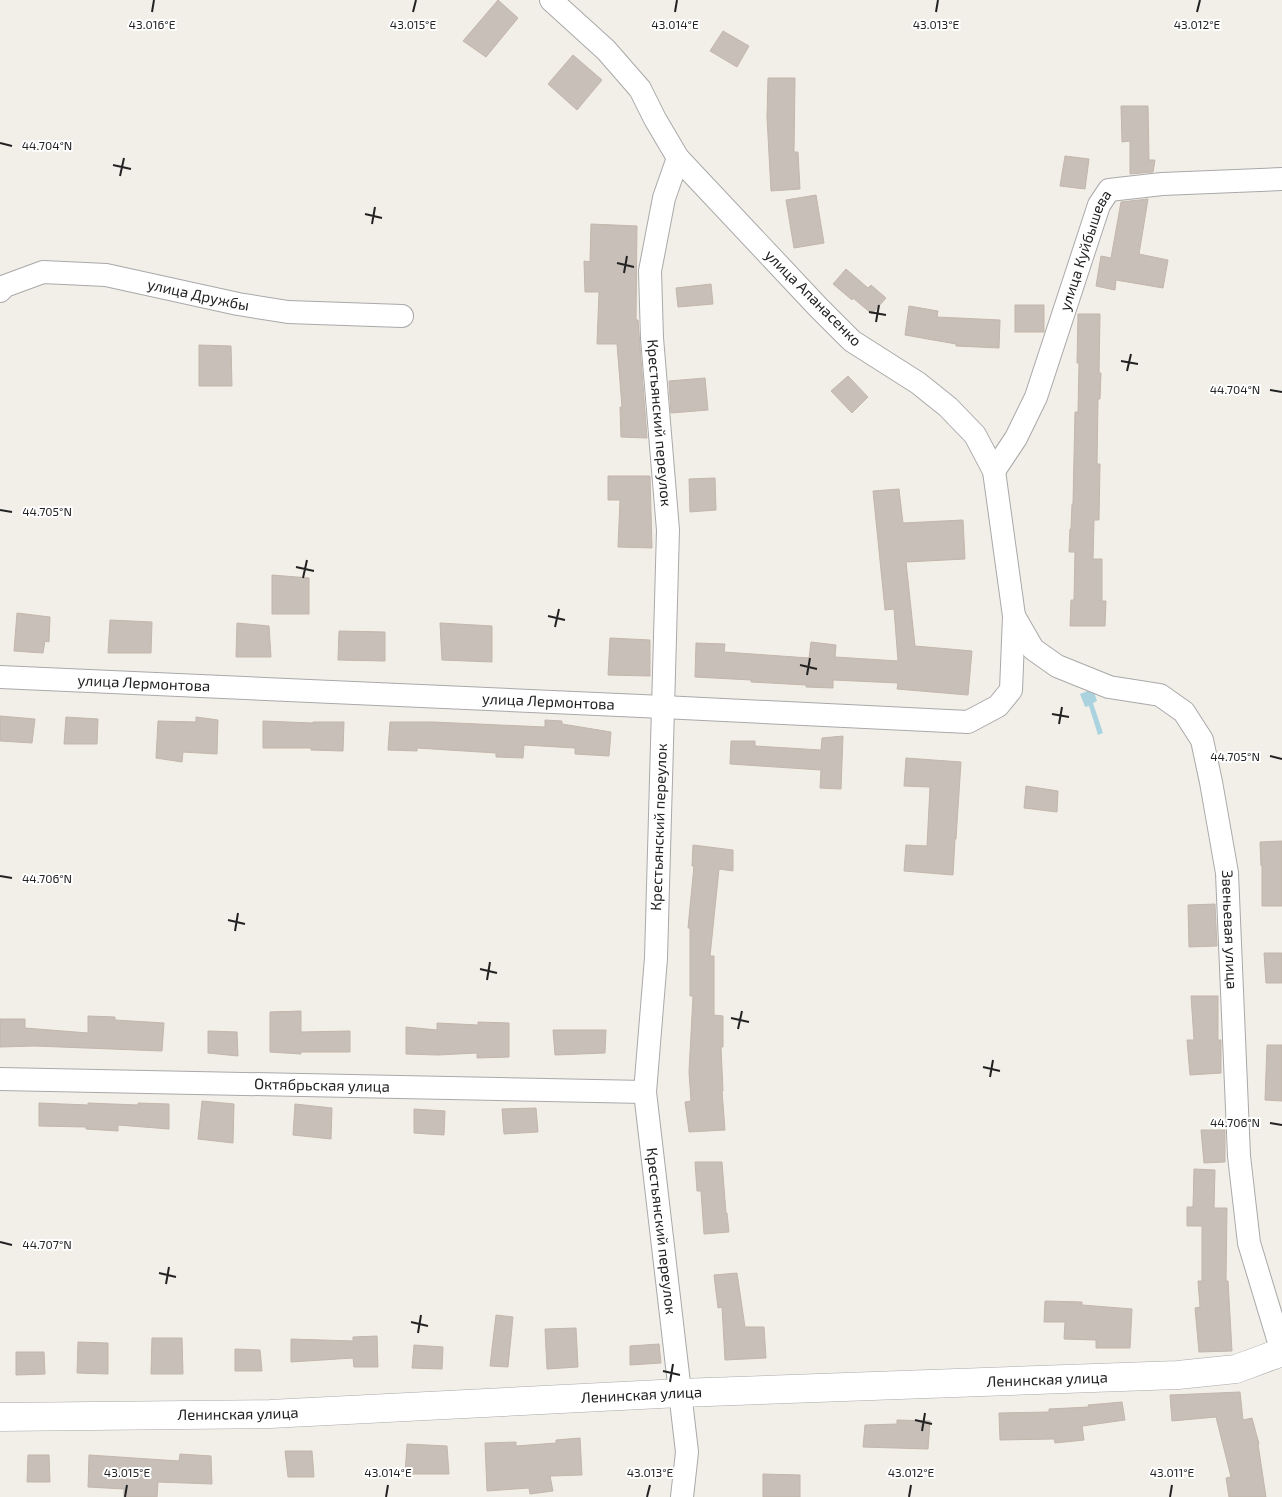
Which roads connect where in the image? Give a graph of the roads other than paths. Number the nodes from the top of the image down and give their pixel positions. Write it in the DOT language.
graph roads {
  1 [pos="551,0"];
  2 [pos="678,158"];
  3 [pos="1282,179"];
  4 [pos="0,291"];
  5 [pos="402,316"];
  6 [pos="994,470"];
  7 [pos="1014,616"];
  8 [pos="0,677"];
  9 [pos="663,707"];
  10 [pos="0,1079"];
  11 [pos="645,1092"];
  12 [pos="1282,1352"];
  13 [pos="680,1393"];
  14 [pos="0,1417"];
  15 [pos="682,1497"];
  1 -- 2 [label="street, улица Апанасенко"];
  2 -- 6 [label="street, улица Апанасенко"];
  2 -- 9 [label="street, Крестьянский переулок"];
  3 -- 6 [label="street, улица Куйбышева"];
  4 -- 5 [label="street, улица Дружбы"];
  6 -- 7 [label="street, улица Апанасенко"];
  7 -- 9 [label="street, улица Лермонтова"];
  7 -- 12 [label="street, Звеньевая улица"];
  8 -- 9 [label="street, улица Лермонтова"];
  9 -- 11 [label="street, Крестьянский переулок"];
  10 -- 11 [label="street, Октябрьская улица"];
  11 -- 13 [label="street, Крестьянский переулок"];
  12 -- 13 [label="street, Ленинская улица"];
  13 -- 14 [label="street, Ленинская улица"];
  13 -- 15 [label="street, Крестьянский переулок"];
}
